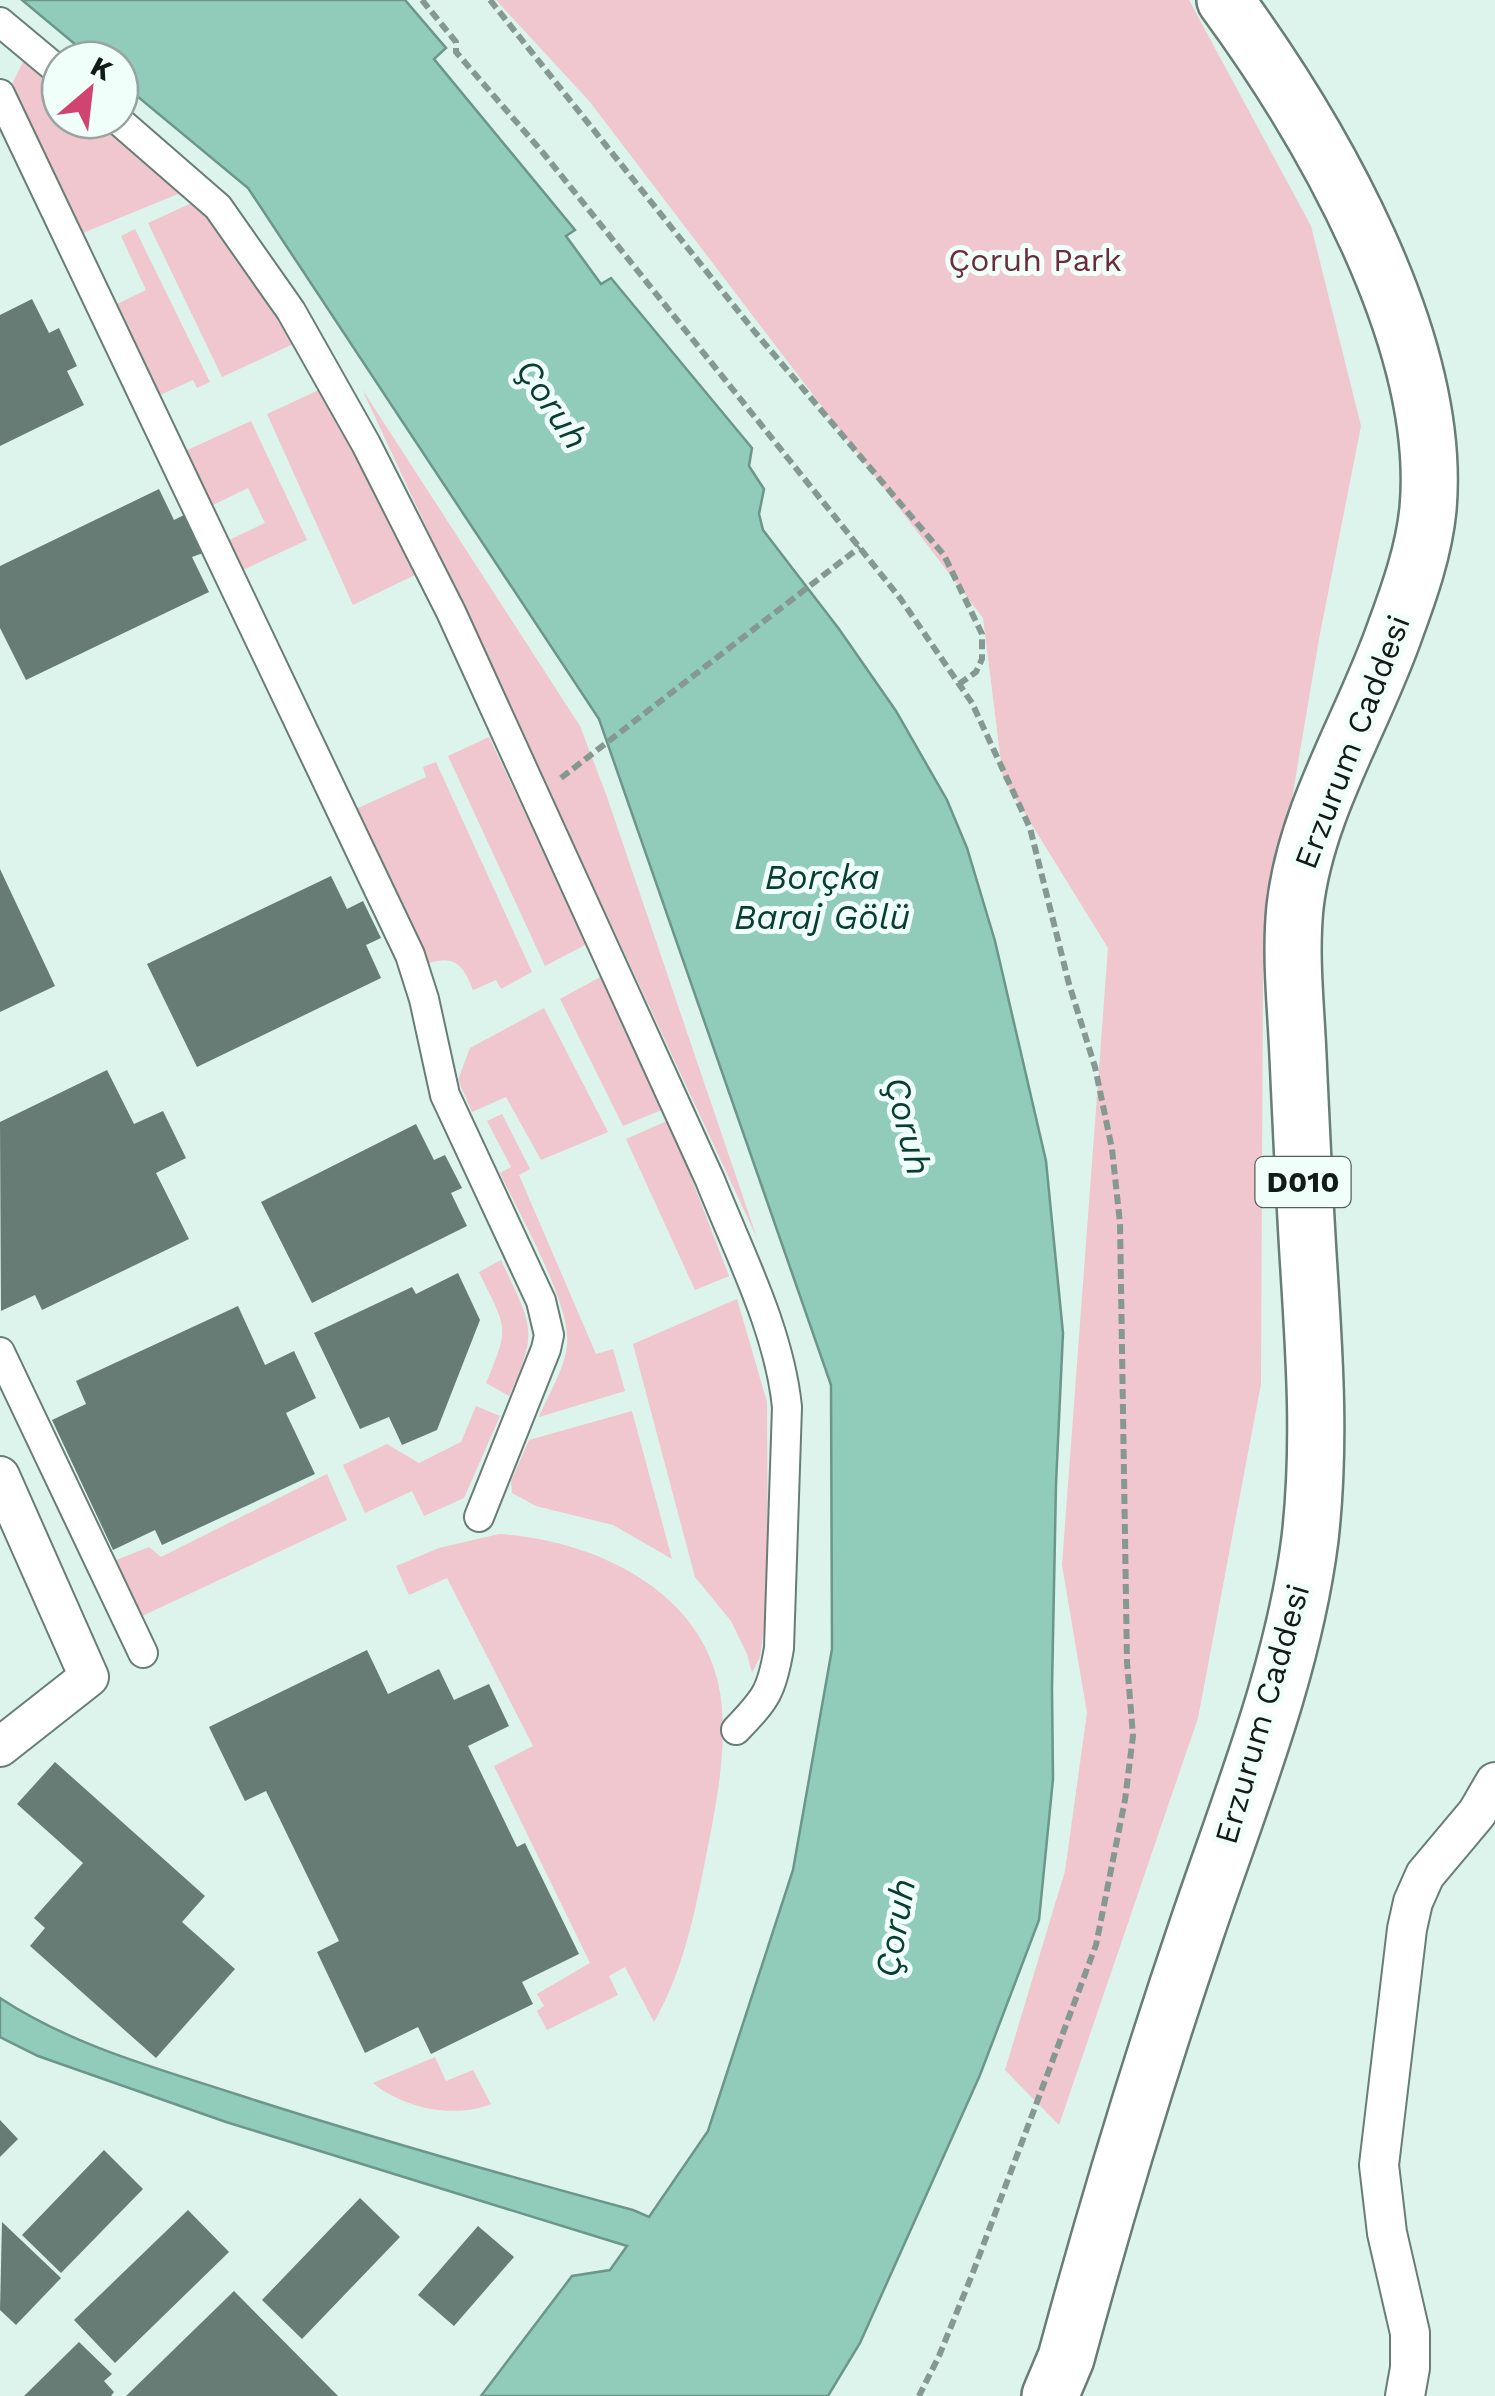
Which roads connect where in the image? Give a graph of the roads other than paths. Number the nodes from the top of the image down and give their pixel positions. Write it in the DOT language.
graph roads {
  1 [pos="1225,0"];
  2 [pos="0,22"];
  3 [pos="40,55"];
  4 [pos="0,94"];
  5 [pos="140,139"];
  6 [pos="0,1352"];
  7 [pos="0,1476"];
  8 [pos="479,1516"];
  9 [pos="143,1654"];
  10 [pos="736,1730"];
  11 [pos="0,1747"];
  12 [pos="1495,1782"];
  13 [pos="1050,2396"];
  14 [pos="1405,2396"];
  1 -- 13 [label="main road, Erzurum Caddesi / D010"];
  2 -- 3 [label="street"];
  4 -- 8 [label="street"];
  5 -- 10 [label="street"];
  6 -- 9 [label="street"];
  7 -- 11 [label="street"];
  12 -- 14 [label="street"];
}
